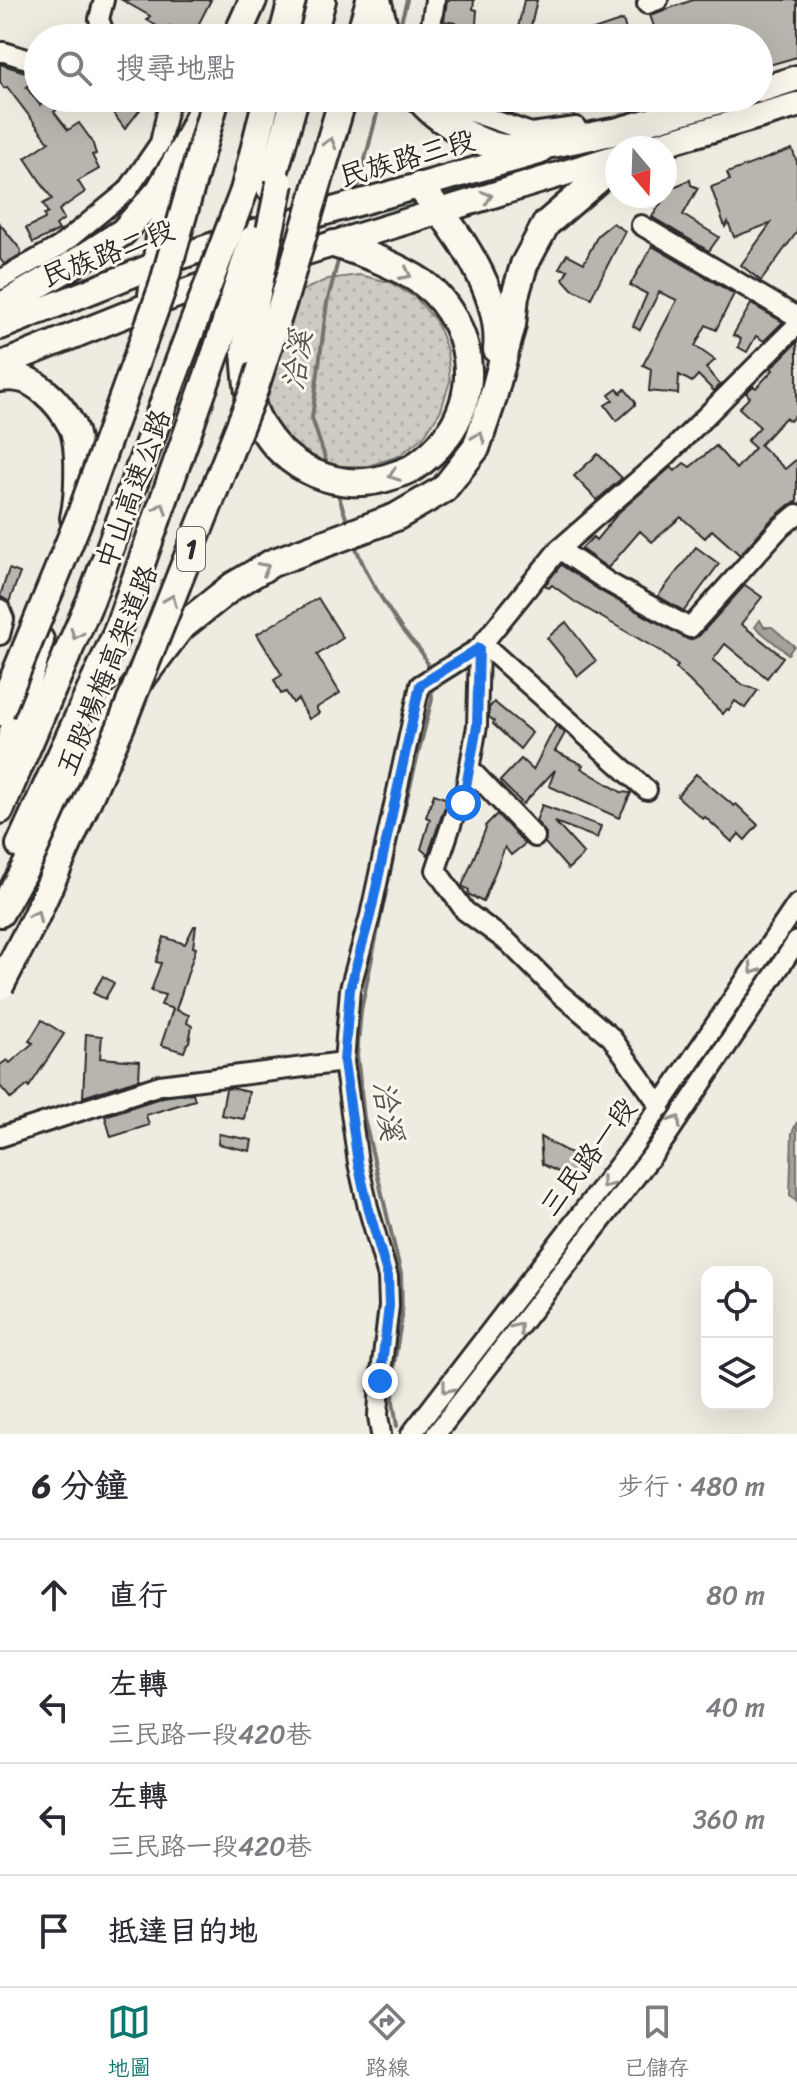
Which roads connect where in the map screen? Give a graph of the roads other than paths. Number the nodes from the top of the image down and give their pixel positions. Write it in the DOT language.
graph roads {
  1 [pos="104,0"];
  2 [pos="242,0"];
  3 [pos="253,0"];
  4 [pos="292,0"];
  5 [pos="322,0"];
  6 [pos="370,0"];
  7 [pos="377,0"];
  8 [pos="435,0"];
  9 [pos="101,24"];
  10 [pos="237,24"];
  11 [pos="241,24"];
  12 [pos="286,24"];
  13 [pos="316,24"];
  14 [pos="363,24"];
  15 [pos="383,24"];
  16 [pos="431,24"];
  17 [pos="0,52"];
  18 [pos="24,58"];
  19 [pos="797,78"];
  20 [pos="773,86"];
  21 [pos="797,105"];
  22 [pos="167,112"];
  23 [pos="201,112"];
  24 [pos="212,112"];
  25 [pos="264,112"];
  26 [pos="291,112"];
  27 [pos="339,112"];
  28 [pos="434,112"];
  29 [pos="471,112"];
  30 [pos="681,112"];
  31 [pos="773,112"];
  32 [pos="773,112"];
  33 [pos="667,116"];
  34 [pos="630,136"];
  35 [pos="677,139"];
  36 [pos="605,144"];
  37 [pos="185,146"];
  38 [pos="605,146"];
  39 [pos="605,148"];
  40 [pos="605,173"];
  41 [pos="275,186"];
  42 [pos="419,186"];
  43 [pos="441,210"];
  44 [pos="641,225"];
  45 [pos="237,237"];
  46 [pos="334,244"];
  47 [pos="156,265"];
  48 [pos="0,280"];
  49 [pos="150,305"];
  50 [pos="0,307"];
  51 [pos="797,317"];
  52 [pos="797,325"];
  53 [pos="0,327"];
  54 [pos="0,365"];
  55 [pos="0,378"];
  56 [pos="492,401"];
  57 [pos="797,514"];
  58 [pos="71,533"];
  59 [pos="559,549"];
  60 [pos="0,609"];
  61 [pos="0,635"];
  62 [pos="481,646"];
  63 [pos="0,712"];
  64 [pos="469,768"];
  65 [pos="0,776"];
  66 [pos="647,790"];
  67 [pos="0,810"];
  68 [pos="535,837"];
  69 [pos="0,889"];
  70 [pos="797,904"];
  71 [pos="0,913"];
  72 [pos="797,941"];
  73 [pos="0,986"];
  74 [pos="344,1062"];
  75 [pos="661,1107"];
  76 [pos="0,1137"];
  77 [pos="381,1434"];
  78 [pos="411,1434"];
  79 [pos="436,1434"];
  1 -- 9 [label="street"];
  2 -- 10 [label="highway"];
  3 -- 11 [label="highway"];
  4 -- 12 [label="highway"];
  5 -- 13 [label="highway"];
  6 -- 14 [label="highway"];
  7 -- 15 [label="highway"];
  8 -- 16 [label="street"];
  17 -- 18 [label="street"];
  19 -- 20 [label="main road"];
  21 -- 32 [label="main road"];
  22 -- 48 [label="street"];
  23 -- 37 [label="highway"];
  24 -- 63 [label="highway, bridge"];
  25 -- 67 [label="highway, 中山高速公路, one-way, bridge"];
  26 -- 41 [label="highway"];
  73 -- 27 [label="highway, 五股楊梅高架道路 / 1, one-way, bridge"];
  28 -- 36 [label="highway"];
  29 -- 33 [label="street"];
  30 -- 33 [label="main road, 民族路三段"];
  31 -- 35 [label="main road"];
  33 -- 34 [label="main road, 民族路三段"];
  37 -- 47 [label="highway"];
  37 -- 50 [label="highway"];
  38 -- 42 [label="main road, 民族路三段"];
  43 -- 39 [label="main road, 民族路三段, one-way"];
  40 -- 56 [label="highway"];
  46 -- 41 [label="highway, one-way, bridge"];
  69 -- 41 [label="highway, 中山高速公路 / 1, one-way, bridge"];
  42 -- 43 [label="highway"];
  42 -- 45 [label="main road, 民族路三段"];
  43 -- 46 [label="main road, 民族路三段"];
  43 -- 56 [label="highway"];
  44 -- 51 [label="street"];
  45 -- 47 [label="main road, 民族路二段"];
  46 -- 49 [label="main road, 民族路三段"];
  47 -- 49 [label="highway"];
  47 -- 53 [label="main road, 民族路二段"];
  49 -- 54 [label="main road"];
  49 -- 58 [label="highway"];
  52 -- 59 [label="street"];
  55 -- 58 [label="highway"];
  71 -- 56 [label="highway, one-way"];
  57 -- 59 [label="street"];
  58 -- 65 [label="highway"];
  59 -- 62 [label="street"];
  60 -- 61 [label="street"];
  62 -- 64 [label="street"];
  62 -- 66 [label="street"];
  62 -- 74 [label="street"];
  64 -- 68 [label="street"];
  64 -- 75 [label="street"];
  70 -- 75 [label="street, 三民路一段, one-way"];
  79 -- 72 [label="street, 三民路一段, one-way"];
  74 -- 76 [label="street"];
  74 -- 77 [label="street"];
  75 -- 78 [label="street, 三民路一段, one-way"];
}
